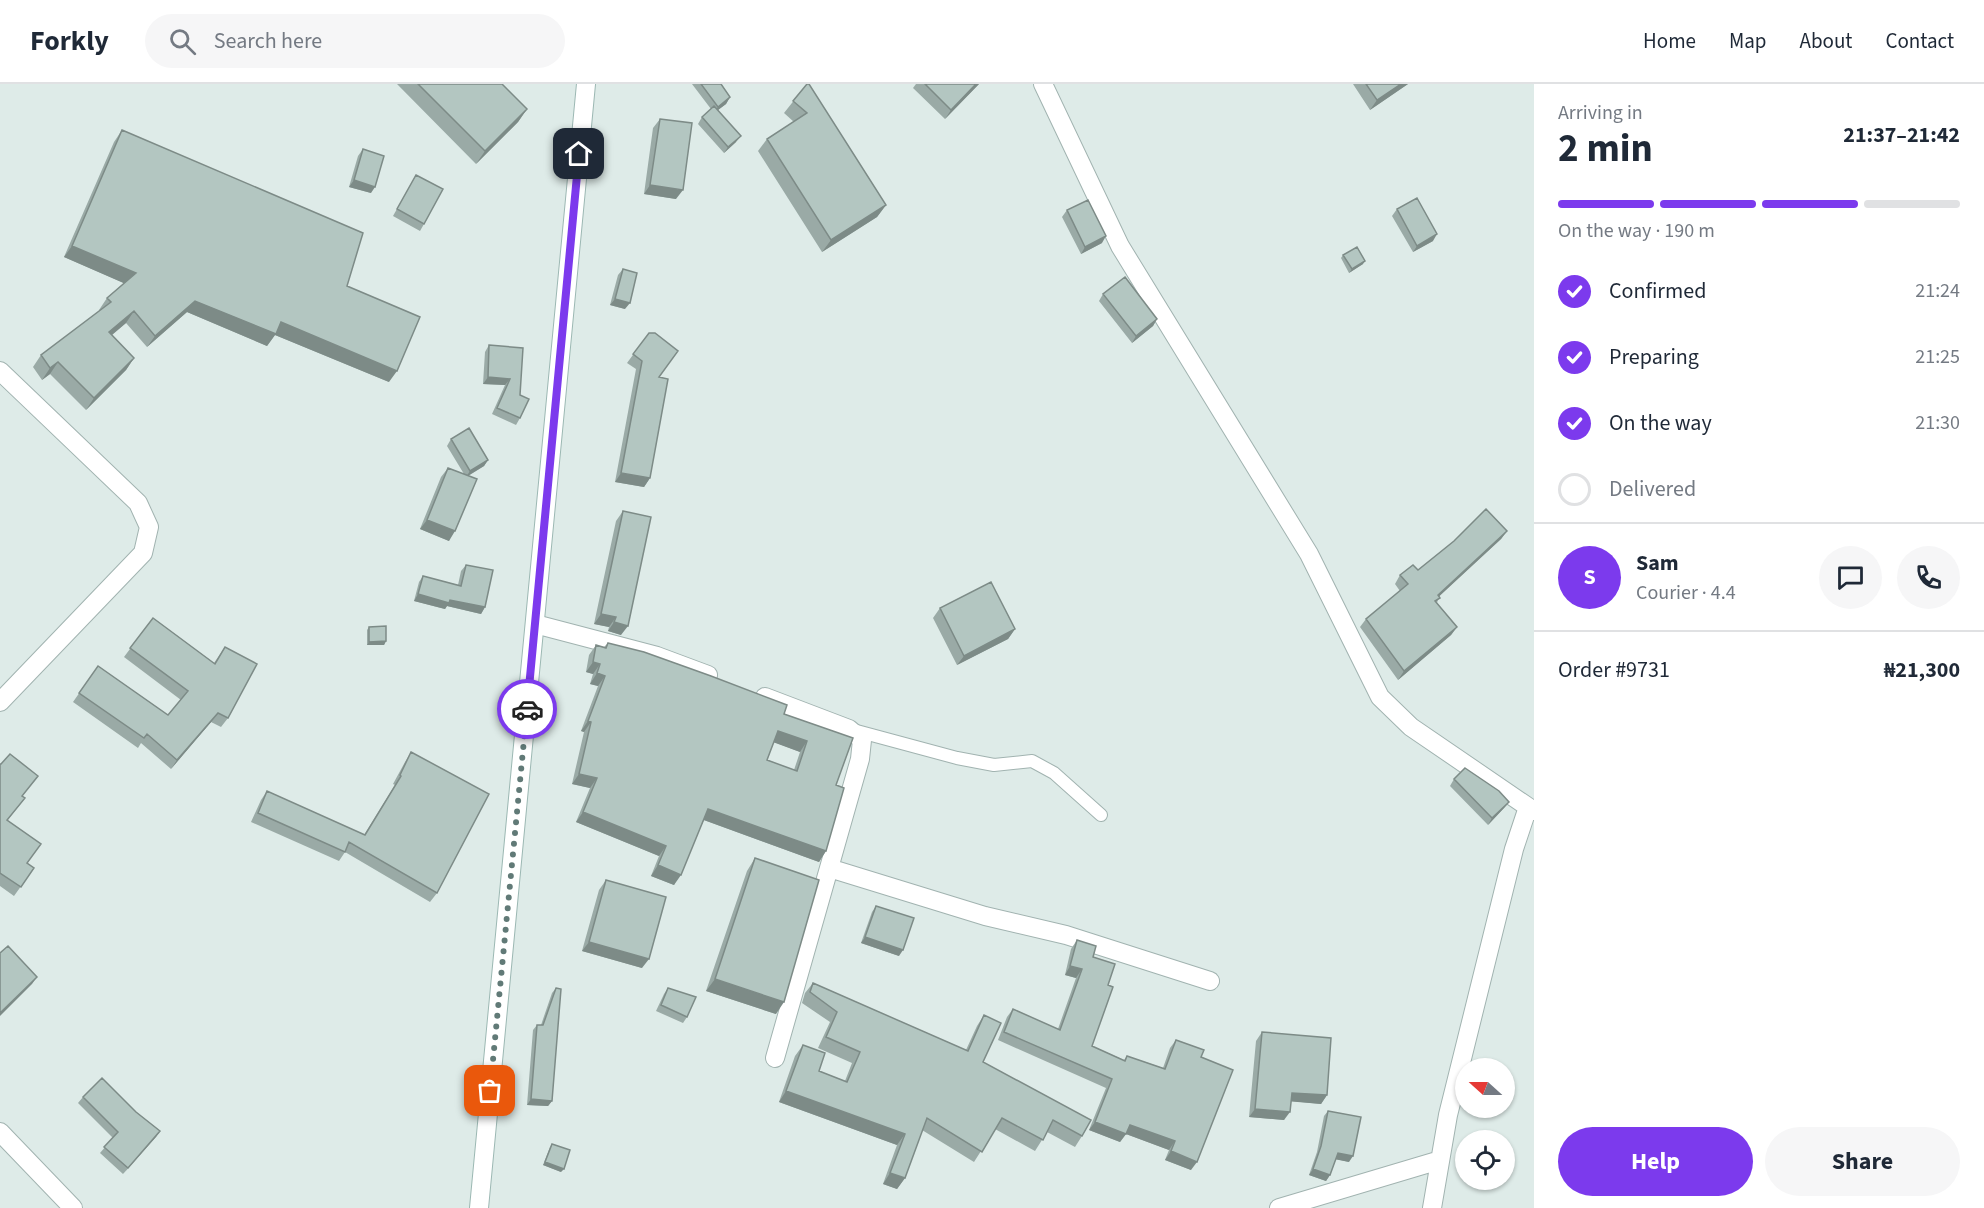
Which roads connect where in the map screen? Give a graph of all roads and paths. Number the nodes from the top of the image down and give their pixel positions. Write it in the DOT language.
graph roads {
  1 [pos="586,84"];
  2 [pos="1043,84"];
  3 [pos="0,370"];
  4 [pos="535,624"];
  5 [pos="723,681"];
  6 [pos="745,690"];
  7 [pos="0,702"];
  8 [pos="849,729"];
  9 [pos="1531,809"];
  10 [pos="1101,815"];
  11 [pos="829,868"];
  12 [pos="1210,981"];
  13 [pos="775,1058"];
  14 [pos="0,1132"];
  15 [pos="1440,1160"];
  16 [pos="73,1208"];
  17 [pos="479,1208"];
  18 [pos="1279,1208"];
  19 [pos="1432,1208"];
  1 -- 4 [label="street"];
  2 -- 9 [label="street"];
  3 -- 7 [label="street"];
  4 -- 5 [label="street"];
  4 -- 17 [label="street"];
  6 -- 8 [label="street"];
  8 -- 10 [label="lane"];
  8 -- 11 [label="street"];
  9 -- 15 [label="street"];
  11 -- 12 [label="street"];
  11 -- 13 [label="street"];
  14 -- 16 [label="street"];
  15 -- 18 [label="street"];
  15 -- 19 [label="street"];
}
